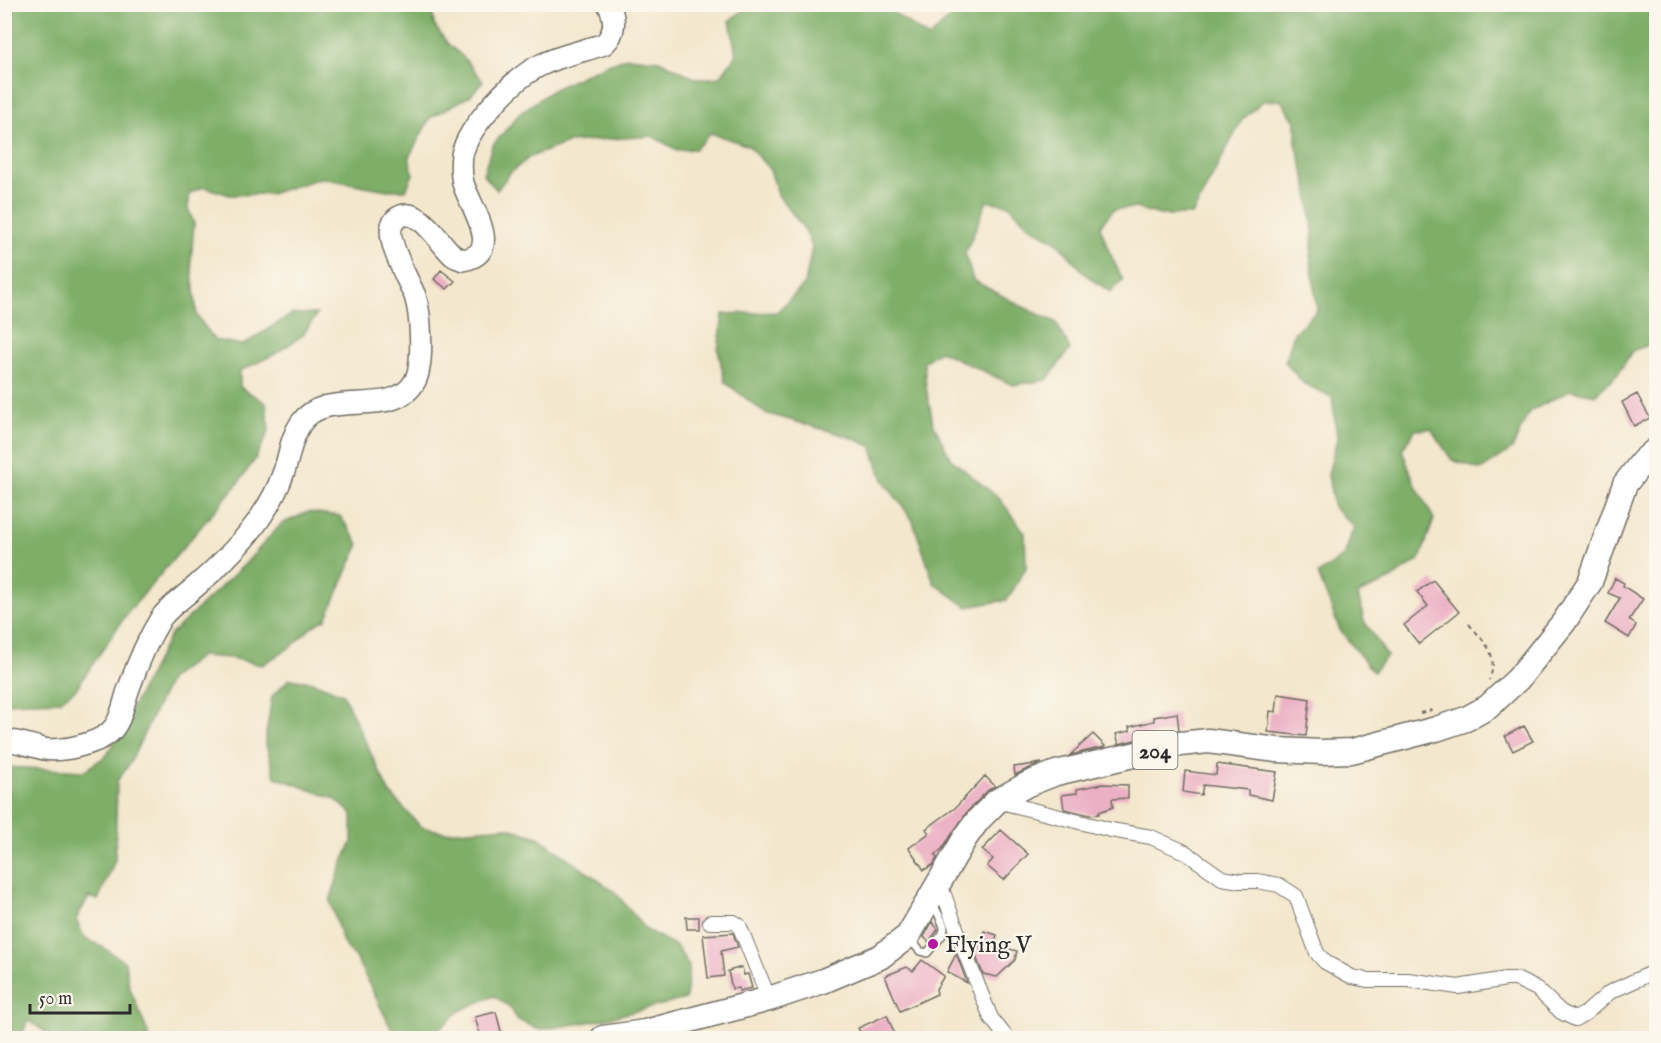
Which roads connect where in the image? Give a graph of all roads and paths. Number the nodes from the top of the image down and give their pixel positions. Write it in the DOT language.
graph roads {
  1 [pos="608,4"];
  2 [pos="1656,450"];
  3 [pos="1469,624"];
  4 [pos="1488,682"];
  5 [pos="1433,709"];
  6 [pos="1414,715"];
  7 [pos="4,740"];
  8 [pos="997,801"];
  9 [pos="934,889"];
  10 [pos="710,922"];
  11 [pos="1656,970"];
  12 [pos="769,999"];
  13 [pos="603,1038"];
  14 [pos="1007,1038"];
  1 -- 7 [label="main road"];
  2 -- 8 [label="highway, 204"];
  3 -- 4 [label="path"];
  5 -- 6 [label="path"];
  8 -- 9 [label="highway, 204"];
  8 -- 11 [label="street"];
  9 -- 12 [label="highway, 204"];
  9 -- 14 [label="street"];
  10 -- 12 [label="street"];
  12 -- 13 [label="highway, 204"];
}
